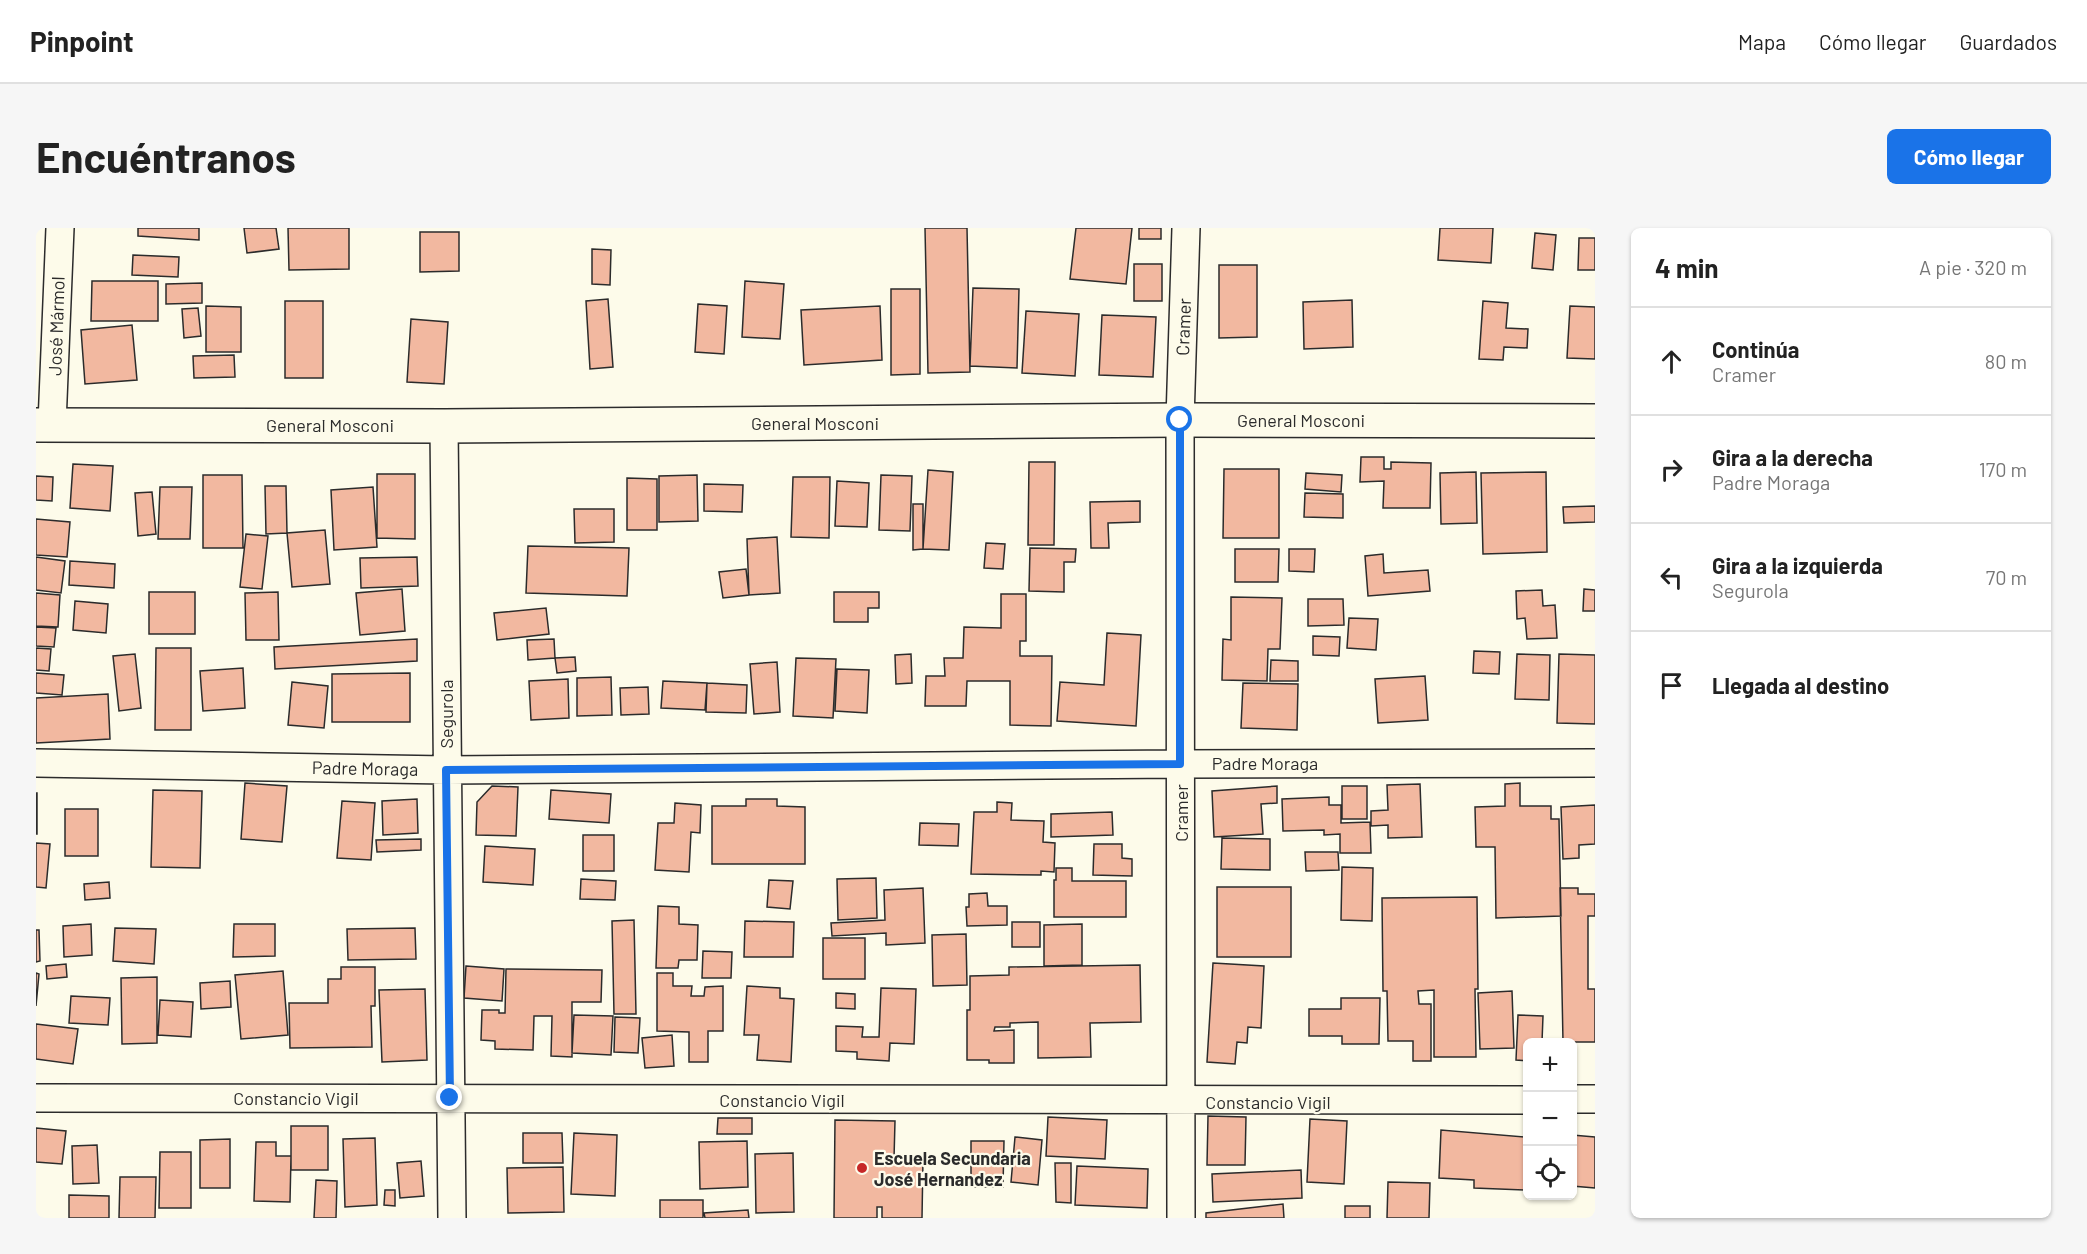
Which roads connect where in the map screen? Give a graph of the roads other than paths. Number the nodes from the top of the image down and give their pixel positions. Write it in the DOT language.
graph roads {
  1 [pos="60,228"];
  2 [pos="1186,228"];
  3 [pos="1180,420"];
  4 [pos="1595,420"];
  5 [pos="44,425"];
  6 [pos="444,426"];
  7 [pos="36,763"];
  8 [pos="1595,763"];
  9 [pos="1180,764"];
  10 [pos="446,770"];
  11 [pos="36,1098"];
  12 [pos="450,1098"];
  13 [pos="1577,1099"];
  14 [pos="1595,1099"];
  15 [pos="1523,1100"];
  16 [pos="1182,1102"];
  17 [pos="452,1218"];
  18 [pos="1181,1218"];
  1 -- 5 [label="street, José Mármol"];
  2 -- 3 [label="street, Cramer"];
  3 -- 4 [label="street, General Mosconi"];
  3 -- 6 [label="street, General Mosconi"];
  3 -- 9 [label="street, Cramer"];
  5 -- 6 [label="street, General Mosconi"];
  6 -- 10 [label="street, Segurola"];
  7 -- 10 [label="street, Padre Moraga"];
  8 -- 9 [label="street, Padre Moraga"];
  9 -- 10 [label="street, Padre Moraga"];
  9 -- 16 [label="street, Cramer"];
  10 -- 12 [label="street, Segurola"];
  11 -- 12 [label="street, Constancio Vigil"];
  12 -- 16 [label="street, Constancio Vigil"];
  12 -- 17 [label="street, Segurola"];
  13 -- 14 [label="street"];
  15 -- 16 [label="street, Constancio Vigil"];
  16 -- 18 [label="street, Cramer"];
}
